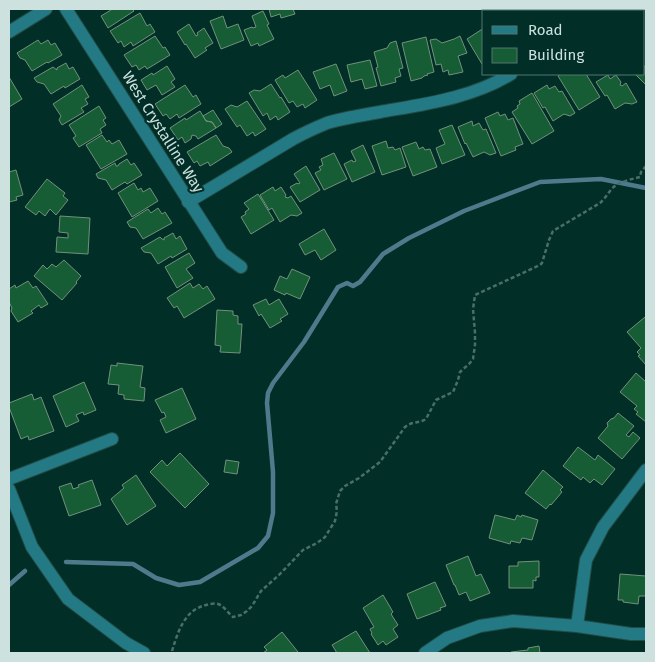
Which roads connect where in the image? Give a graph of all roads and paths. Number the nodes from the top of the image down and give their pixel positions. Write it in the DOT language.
graph roads {
  1 [pos="46,9"];
  2 [pos="66,9"];
  3 [pos="9,32"];
  4 [pos="509,75"];
  5 [pos="646,166"];
  6 [pos="188,202"];
  7 [pos="241,267"];
  8 [pos="112,439"];
  9 [pos="646,470"];
  10 [pos="9,479"];
  11 [pos="9,490"];
  12 [pos="577,626"];
  13 [pos="646,634"];
  14 [pos="172,651"];
  15 [pos="144,653"];
  16 [pos="425,653"];
  1 -- 3 [label="street"];
  2 -- 6 [label="street, West Crystalline Way"];
  4 -- 6 [label="street"];
  5 -- 14 [label="path"];
  6 -- 7 [label="street, West Crystalline Way"];
  8 -- 10 [label="street"];
  9 -- 12 [label="street"];
  11 -- 15 [label="street"];
  12 -- 13 [label="street"];
  12 -- 16 [label="street"];
}
